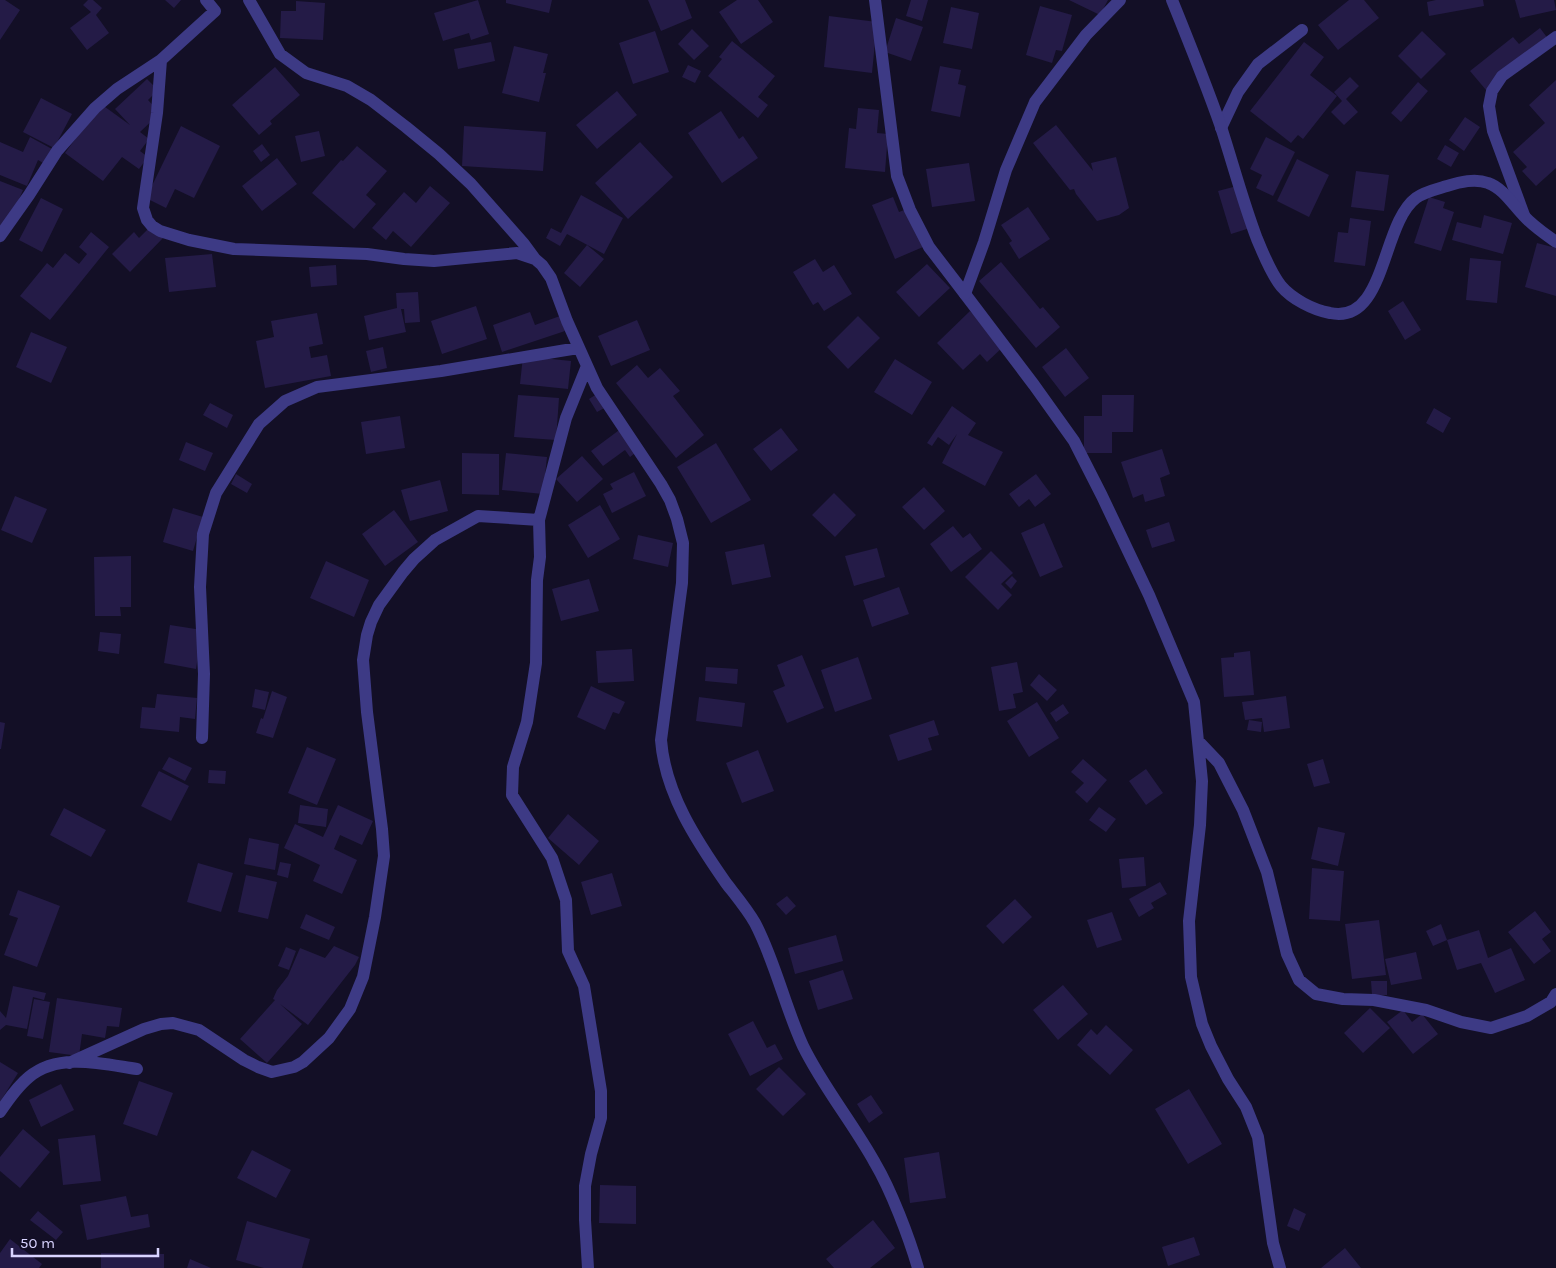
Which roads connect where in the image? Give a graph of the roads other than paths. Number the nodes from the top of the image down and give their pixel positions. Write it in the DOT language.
graph roads {
  1 [pos="206,0"];
  2 [pos="249,0"];
  3 [pos="875,0"];
  4 [pos="1120,0"];
  5 [pos="1172,0"];
  6 [pos="218,5"];
  7 [pos="1302,30"];
  8 [pos="1556,37"];
  9 [pos="161,60"];
  10 [pos="1221,128"];
  11 [pos="1525,217"];
  12 [pos="0,236"];
  13 [pos="1556,242"];
  14 [pos="535,259"];
  15 [pos="964,294"];
  16 [pos="578,348"];
  17 [pos="587,366"];
  18 [pos="539,520"];
  19 [pos="202,738"];
  20 [pos="1199,742"];
  21 [pos="1556,994"];
  22 [pos="69,1063"];
  23 [pos="137,1070"];
  24 [pos="0,1112"];
  25 [pos="588,1268"];
  26 [pos="918,1268"];
  27 [pos="1280,1268"];
  1 -- 6 [label="street"];
  2 -- 14 [label="street"];
  3 -- 15 [label="street"];
  4 -- 15 [label="street"];
  5 -- 10 [label="street"];
  6 -- 9 [label="street"];
  7 -- 10 [label="street"];
  8 -- 11 [label="street"];
  9 -- 12 [label="street"];
  9 -- 14 [label="street"];
  10 -- 11 [label="street"];
  11 -- 13 [label="street"];
  14 -- 16 [label="street"];
  15 -- 20 [label="street"];
  16 -- 17 [label="street"];
  16 -- 19 [label="street"];
  17 -- 18 [label="street"];
  17 -- 26 [label="street"];
  18 -- 22 [label="street"];
  18 -- 25 [label="street"];
  20 -- 21 [label="street"];
  20 -- 27 [label="street"];
  22 -- 23 [label="street"];
  22 -- 24 [label="street"];
}
